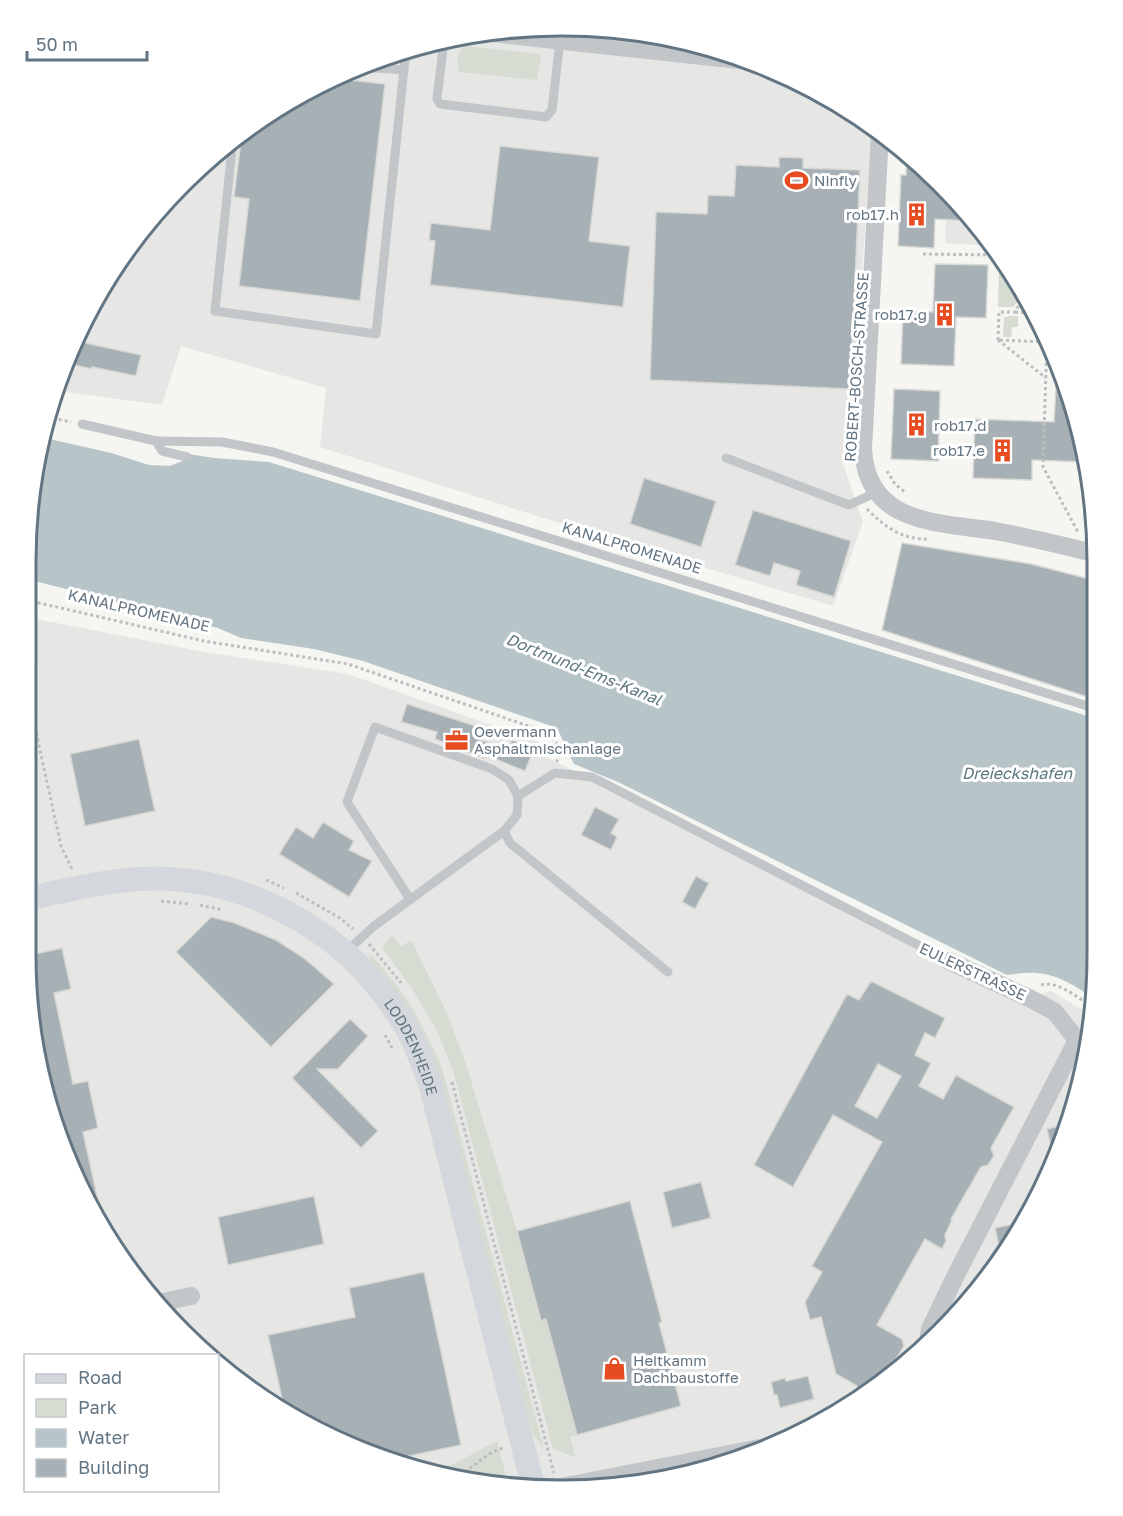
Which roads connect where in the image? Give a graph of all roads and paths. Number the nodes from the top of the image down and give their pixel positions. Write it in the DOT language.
graph roads {
  1 [pos="530,37"];
  2 [pos="560,40"];
  3 [pos="443,50"];
  4 [pos="705,56"];
  5 [pos="405,60"];
  6 [pos="381,68"];
  7 [pos="404,70"];
  8 [pos="879,144"];
  9 [pos="232,153"];
  10 [pos="923,254"];
  11 [pos="988,256"];
  12 [pos="1020,304"];
  13 [pos="1016,312"];
  14 [pos="1024,313"];
  15 [pos="998,340"];
  16 [pos="1038,340"];
  17 [pos="1046,358"];
  18 [pos="1046,363"];
  19 [pos="1046,378"];
  20 [pos="56,419"];
  21 [pos="82,424"];
  22 [pos="156,441"];
  23 [pos="187,457"];
  24 [pos="726,458"];
  25 [pos="885,469"];
  26 [pos="908,495"];
  27 [pos="869,496"];
  28 [pos="1070,536"];
  29 [pos="933,539"];
  30 [pos="1087,552"];
  31 [pos="36,602"];
  32 [pos="1087,706"];
  33 [pos="36,732"];
  34 [pos="555,772"];
  35 [pos="518,796"];
  36 [pos="504,831"];
  37 [pos="81,867"];
  38 [pos="263,879"];
  39 [pos="36,897"];
  40 [pos="152,900"];
  41 [pos="410,900"];
  42 [pos="231,912"];
  43 [pos="353,944"];
  44 [pos="949,961"];
  45 [pos="668,972"];
  46 [pos="406,990"];
  47 [pos="1031,999"];
  48 [pos="1085,1002"];
  49 [pos="382,1029"];
  50 [pos="1080,1040"];
  51 [pos="1079,1048"];
  52 [pos="396,1054"];
  53 [pos="451,1081"];
  54 [pos="191,1296"];
  55 [pos="166,1301"];
  56 [pos="930,1329"];
  57 [pos="504,1447"];
  58 [pos="725,1453"];
  59 [pos="466,1471"];
  60 [pos="532,1479"];
  61 [pos="557,1480"];
  62 [pos="571,1480"];
  1 -- 2 [label="street"];
  2 -- 3 [label="lane"];
  2 -- 4 [label="street"];
  5 -- 7 [label="lane"];
  6 -- 7 [label="lane"];
  7 -- 9 [label="lane"];
  8 -- 27 [label="street, ROBERT-BOSCH-STRASSE"];
  10 -- 11 [label="path"];
  12 -- 13 [label="path"];
  13 -- 14 [label="path"];
  13 -- 15 [label="path"];
  15 -- 16 [label="path"];
  15 -- 19 [label="path"];
  17 -- 18 [label="path"];
  18 -- 19 [label="path"];
  19 -- 28 [label="path"];
  20 -- 21 [label="path"];
  21 -- 22 [label="lane, KANALPROMENADE"];
  22 -- 23 [label="lane, KANALPROMENADE"];
  22 -- 32 [label="lane, KANALPROMENADE"];
  24 -- 27 [label="lane"];
  25 -- 26 [label="path"];
  27 -- 29 [label="path"];
  27 -- 30 [label="street, ROBERT-BOSCH-STRASSE"];
  31 -- 34 [label="path, KANALPROMENADE"];
  33 -- 37 [label="path"];
  34 -- 35 [label="lane"];
  34 -- 44 [label="lane, EULERSTRASSE"];
  35 -- 36 [label="lane"];
  35 -- 41 [label="lane"];
  36 -- 41 [label="lane"];
  36 -- 45 [label="lane"];
  38 -- 43 [label="path"];
  39 -- 43 [label="street, LODDENHEIDE"];
  40 -- 42 [label="path"];
  41 -- 43 [label="lane"];
  43 -- 46 [label="path"];
  43 -- 60 [label="street, LODDENHEIDE"];
  44 -- 47 [label="street, EULERSTRASSE"];
  47 -- 48 [label="path"];
  47 -- 50 [label="street, EULERSTRASSE"];
  49 -- 52 [label="path"];
  51 -- 56 [label="street, EULERSTRASSE"];
  53 -- 61 [label="path"];
  54 -- 55 [label="street"];
  57 -- 59 [label="path"];
  58 -- 62 [label="street"];
}
